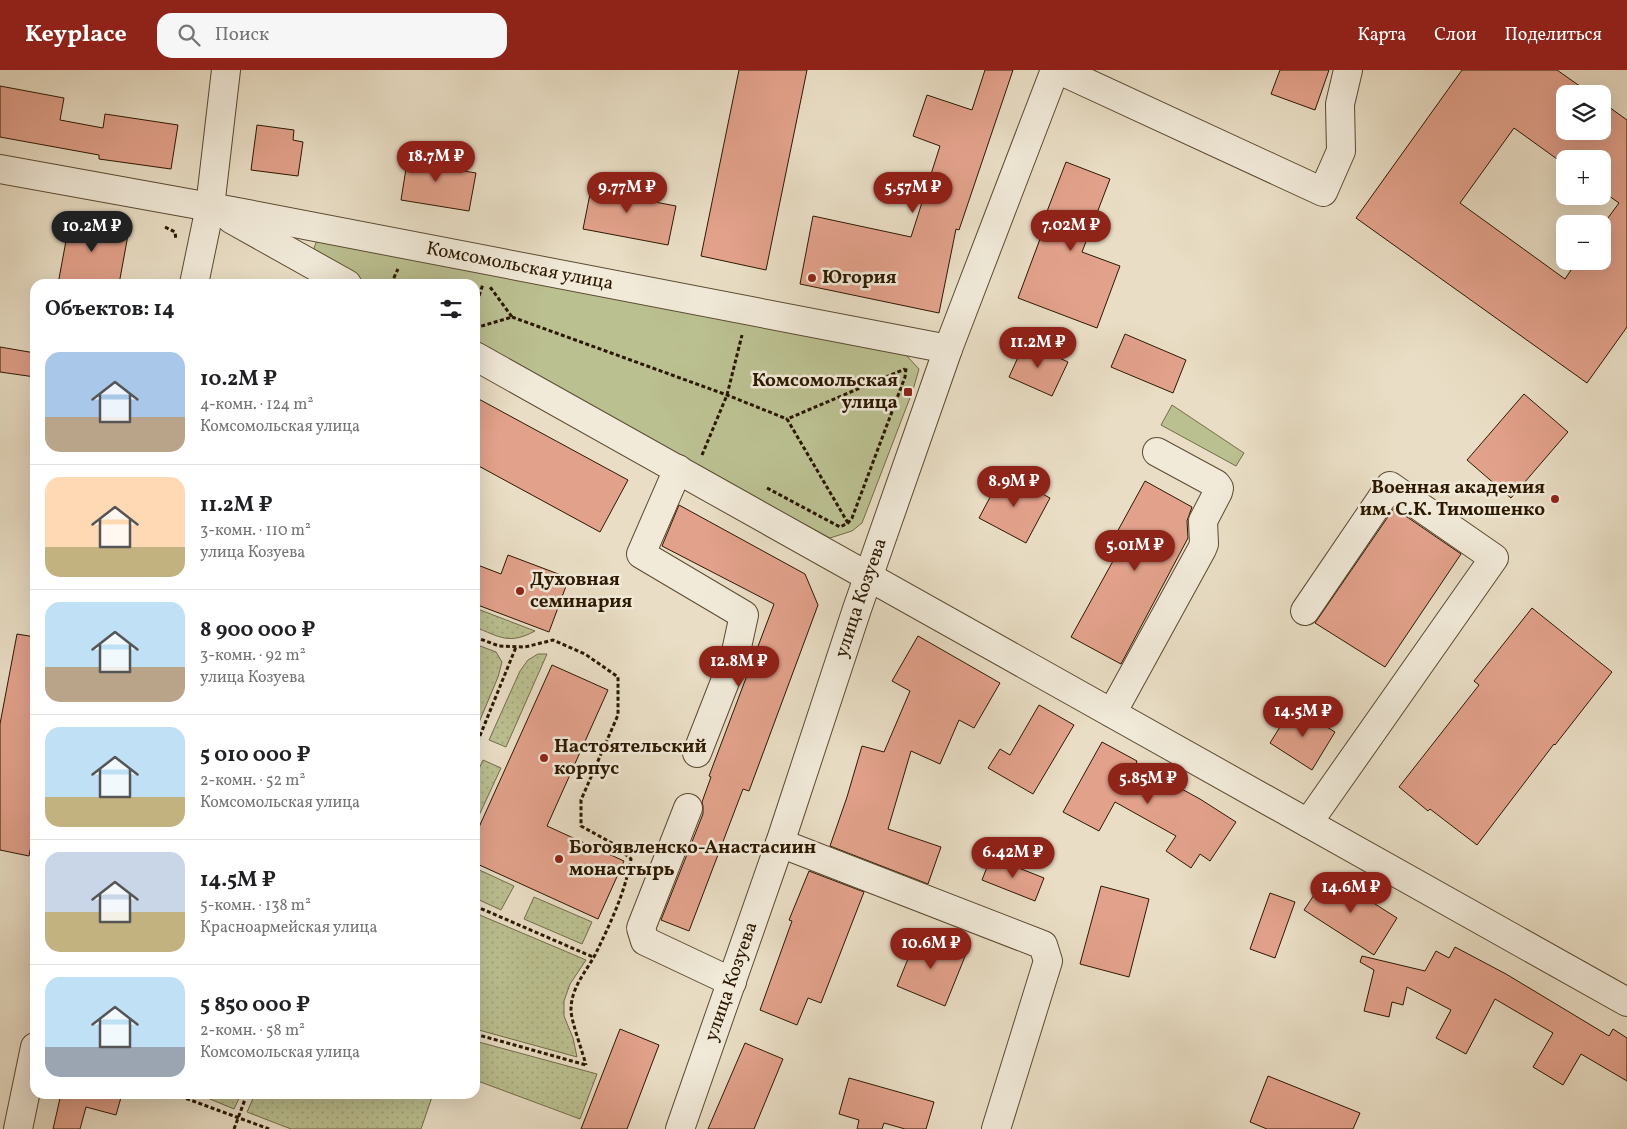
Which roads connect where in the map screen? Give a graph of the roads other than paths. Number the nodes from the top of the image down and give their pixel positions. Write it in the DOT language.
graph roads {
  1 [pos="226,70"];
  2 [pos="1055,70"];
  3 [pos="1059,70"];
  4 [pos="1348,70"];
  5 [pos="0,169"];
  6 [pos="210,207"];
  7 [pos="195,279"];
  8 [pos="338,279"];
  9 [pos="948,348"];
  10 [pos="480,358"];
  11 [pos="1157,452"];
  12 [pos="691,462"];
  13 [pos="868,576"];
  14 [pos="1306,611"];
  15 [pos="1112,713"];
  16 [pos="697,753"];
  17 [pos="688,808"];
  18 [pos="1308,823"];
  19 [pos="780,844"];
  20 [pos="732,982"];
  21 [pos="1627,1002"];
  22 [pos="30,1071"];
  23 [pos="18,1129"];
  24 [pos="680,1129"];
  25 [pos="996,1129"];
  1 -- 6 [label="street"];
  2 -- 9 [label="street, улица Козуева"];
  3 -- 4 [label="street"];
  5 -- 6 [label="street, Комсомольская улица"];
  6 -- 7 [label="street"];
  6 -- 8 [label="street, Комсомольская улица"];
  6 -- 9 [label="street, Комсомольская улица"];
  9 -- 13 [label="street, улица Козуева"];
  10 -- 12 [label="street"];
  11 -- 15 [label="street"];
  12 -- 13 [label="street"];
  12 -- 16 [label="street"];
  13 -- 15 [label="street"];
  13 -- 19 [label="street, улица Козуева"];
  14 -- 18 [label="street"];
  15 -- 18 [label="street"];
  17 -- 20 [label="street"];
  18 -- 21 [label="street"];
  19 -- 20 [label="street, улица Козуева"];
  19 -- 25 [label="street"];
  20 -- 24 [label="street, улица Козуева"];
  22 -- 23 [label="street"];
}
